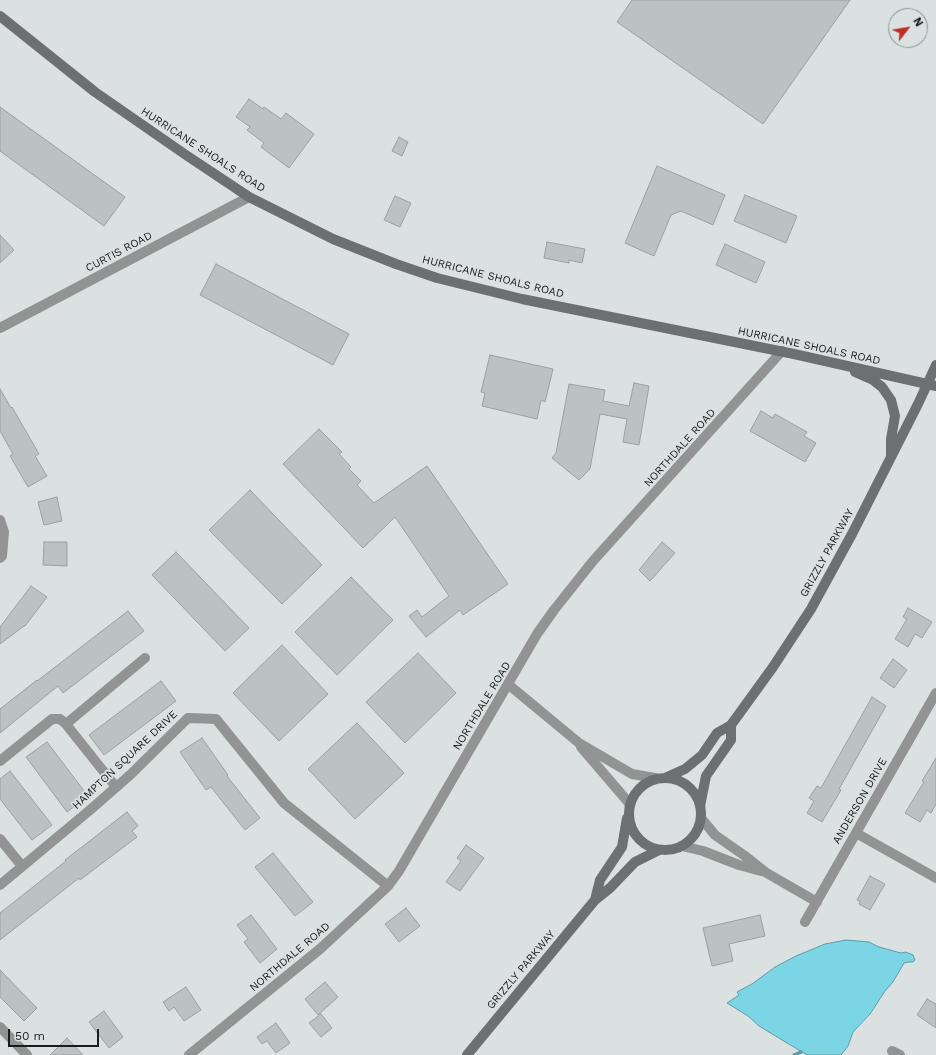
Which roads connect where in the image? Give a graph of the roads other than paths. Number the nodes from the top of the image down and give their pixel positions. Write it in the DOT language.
graph roads {
  1 [pos="0,16"];
  2 [pos="249,197"];
  3 [pos="0,328"];
  4 [pos="782,352"];
  5 [pos="936,365"];
  6 [pos="849,366"];
  7 [pos="932,385"];
  8 [pos="891,458"];
  9 [pos="0,520"];
  10 [pos="0,558"];
  11 [pos="145,658"];
  12 [pos="509,685"];
  13 [pos="936,693"];
  14 [pos="66,724"];
  15 [pos="731,725"];
  16 [pos="579,743"];
  17 [pos="0,761"];
  18 [pos="667,777"];
  19 [pos="655,778"];
  20 [pos="116,787"];
  21 [pos="629,803"];
  22 [pos="700,806"];
  23 [pos="628,816"];
  24 [pos="701,818"];
  25 [pos="856,833"];
  26 [pos="0,839"];
  27 [pos="682,846"];
  28 [pos="659,850"];
  29 [pos="22,866"];
  30 [pos="765,872"];
  31 [pos="936,878"];
  32 [pos="0,885"];
  33 [pos="388,886"];
  34 [pos="595,900"];
  35 [pos="817,902"];
  36 [pos="804,922"];
  37 [pos="2,1032"];
  38 [pos="27,1055"];
  39 [pos="189,1055"];
  40 [pos="467,1055"];
  1 -- 2 [label="street, HURRICANE SHOALS ROAD"];
  2 -- 3 [label="street, CURTIS ROAD"];
  2 -- 4 [label="street, HURRICANE SHOALS ROAD"];
  4 -- 6 [label="street, HURRICANE SHOALS ROAD"];
  4 -- 12 [label="street, NORTHDALE ROAD"];
  5 -- 7 [label="street, GRIZZLY PARKWAY"];
  6 -- 7 [label="street, HURRICANE SHOALS ROAD"];
  6 -- 8 [label="street"];
  7 -- 8 [label="street, GRIZZLY PARKWAY"];
  8 -- 15 [label="street, GRIZZLY PARKWAY"];
  9 -- 10 [label="street"];
  11 -- 14 [label="street"];
  12 -- 16 [label="street"];
  12 -- 33 [label="street, NORTHDALE ROAD"];
  13 -- 25 [label="street, ANDERSON DRIVE"];
  14 -- 17 [label="street"];
  14 -- 20 [label="street"];
  15 -- 18 [label="street, GRIZZLY PARKWAY"];
  15 -- 22 [label="street, GRIZZLY PARKWAY"];
  16 -- 19 [label="street"];
  16 -- 21 [label="street"];
  18 -- 19 [label="street"];
  18 -- 22 [label="street"];
  19 -- 21 [label="street"];
  20 -- 29 [label="street, HAMPTON SQUARE DRIVE"];
  20 -- 33 [label="street, HAMPTON SQUARE DRIVE"];
  21 -- 23 [label="street"];
  22 -- 24 [label="street"];
  23 -- 28 [label="street"];
  23 -- 34 [label="street, GRIZZLY PARKWAY"];
  24 -- 27 [label="street"];
  24 -- 30 [label="street"];
  25 -- 31 [label="street"];
  25 -- 35 [label="street, ANDERSON DRIVE"];
  26 -- 29 [label="street"];
  27 -- 28 [label="street"];
  27 -- 30 [label="street"];
  28 -- 34 [label="street, GRIZZLY PARKWAY"];
  29 -- 32 [label="street, HAMPTON SQUARE DRIVE"];
  30 -- 35 [label="street"];
  33 -- 39 [label="street, NORTHDALE ROAD"];
  34 -- 40 [label="street, GRIZZLY PARKWAY"];
  35 -- 36 [label="street, ANDERSON DRIVE"];
  37 -- 38 [label="street"];
}
